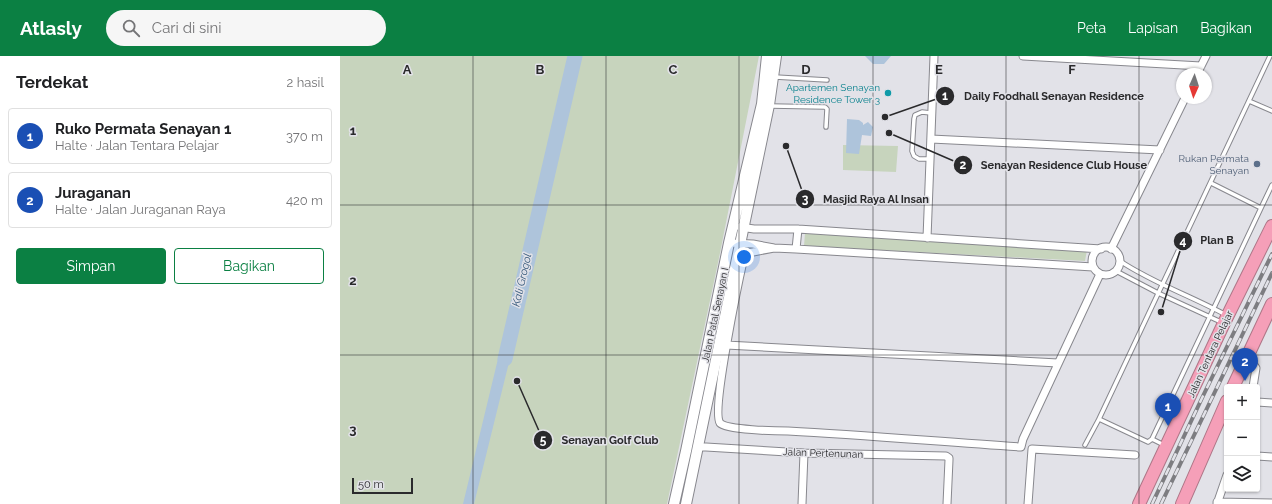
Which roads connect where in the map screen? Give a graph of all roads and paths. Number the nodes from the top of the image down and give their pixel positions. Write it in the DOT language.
graph roads {
  1 [pos="767,56"];
  2 [pos="776,56"];
  3 [pos="934,56"];
  4 [pos="1023,56"];
  5 [pos="1206,56"];
  6 [pos="1270,56"];
  7 [pos="1201,66"];
  8 [pos="774,77"];
  9 [pos="827,80"];
  10 [pos="1249,101"];
  11 [pos="766,104"];
  12 [pos="1183,104"];
  13 [pos="1272,111"];
  14 [pos="932,113"];
  15 [pos="826,127"];
  16 [pos="931,139"];
  17 [pos="1160,150"];
  18 [pos="930,159"];
  19 [pos="1211,182"];
  20 [pos="1272,185"];
  21 [pos="1261,208"];
  22 [pos="1272,226"];
  23 [pos="738,227"];
  24 [pos="798,230"];
  25 [pos="927,238"];
  26 [pos="734,244"];
  27 [pos="774,248"];
  28 [pos="796,249"];
  29 [pos="1101,249"];
  30 [pos="1111,249"];
  31 [pos="1120,261"];
  32 [pos="1094,267"];
  33 [pos="1116,271"];
  34 [pos="1100,274"];
  35 [pos="1162,285"];
  36 [pos="1158,293"];
  37 [pos="1214,308"];
  38 [pos="1271,310"];
  39 [pos="1210,317"];
  40 [pos="1226,320"];
  41 [pos="726,346"];
  42 [pos="1247,355"];
  43 [pos="1058,363"];
  44 [pos="1234,384"];
  45 [pos="1253,384"];
  46 [pos="1260,402"];
  47 [pos="1272,404"];
  48 [pos="1224,408"];
  49 [pos="1099,419"];
  50 [pos="1152,439"];
  51 [pos="1085,445"];
  52 [pos="1167,446"];
  53 [pos="698,448"];
  54 [pos="804,453"];
  55 [pos="1135,455"];
  56 [pos="1260,456"];
  57 [pos="1272,457"];
  58 [pos="1224,483"];
  59 [pos="1184,503"];
  60 [pos="1217,503"];
  61 [pos="1272,503"];
  62 [pos="674,504"];
  63 [pos="686,504"];
  64 [pos="802,504"];
  65 [pos="947,504"];
  66 [pos="1028,504"];
  67 [pos="1139,504"];
  1 -- 11 [label="main road, Jalan Patal Senayan I"];
  2 -- 8 [label="main road, Jalan Patal Senayan I"];
  3 -- 14 [label="street"];
  4 -- 7 [label="street"];
  5 -- 7 [label="street"];
  6 -- 10 [label="lane"];
  8 -- 9 [label="lane"];
  8 -- 11 [label="main road, Jalan Patal Senayan I"];
  10 -- 13 [label="lane"];
  10 -- 19 [label="lane"];
  11 -- 15 [label="lane"];
  11 -- 23 [label="main road, Jalan Patal Senayan I"];
  12 -- 17 [label="street"];
  14 -- 16 [label="street"];
  14 -- 18 [label="lane"];
  16 -- 17 [label="street"];
  16 -- 18 [label="street"];
  17 -- 30 [label="street"];
  18 -- 25 [label="street"];
  19 -- 21 [label="lane"];
  19 -- 35 [label="lane"];
  20 -- 21 [label="lane"];
  21 -- 37 [label="lane"];
  22 -- 40 [label="highway, Jalan Tentara Pelajar"];
  23 -- 24 [label="street"];
  23 -- 26 [label="main road, Jalan Patal Senayan I"];
  24 -- 25 [label="street"];
  24 -- 28 [label="street"];
  25 -- 29 [label="street"];
  26 -- 27 [label="street"];
  26 -- 53 [label="main road, Jalan Patal Senayan I"];
  26 -- 62 [label="main road, Jalan Patal Senayan I"];
  27 -- 28 [label="street"];
  27 -- 41 [label="street"];
  28 -- 32 [label="street"];
  29 -- 30 [label="street"];
  29 -- 32 [label="street"];
  30 -- 31 [label="street"];
  31 -- 33 [label="street"];
  31 -- 35 [label="lane"];
  32 -- 34 [label="street"];
  33 -- 34 [label="street"];
  33 -- 36 [label="lane"];
  34 -- 43 [label="street"];
  35 -- 36 [label="lane"];
  35 -- 37 [label="lane"];
  36 -- 39 [label="lane"];
  36 -- 49 [label="lane"];
  37 -- 39 [label="lane"];
  37 -- 40 [label="lane"];
  38 -- 42 [label="highway"];
  39 -- 40 [label="lane"];
  39 -- 50 [label="lane"];
  40 -- 52 [label="highway, Jalan Tentara Pelajar"];
  41 -- 43 [label="street"];
  41 -- 43 [label="street"];
  42 -- 44 [label="highway"];
  42 -- 45 [label="street"];
  46 -- 47 [label="street"];
  48 -- 59 [label="highway"];
  49 -- 50 [label="lane"];
  49 -- 51 [label="lane"];
  50 -- 52 [label="lane"];
  52 -- 67 [label="highway, Jalan Tentara Pelajar"];
  53 -- 54 [label="street, Jalan Pertenunan"];
  53 -- 63 [label="main road, Jalan Patal Senayan I"];
  54 -- 64 [label="street"];
  54 -- 65 [label="street, Jalan Pertenunan"];
  55 -- 66 [label="street"];
  56 -- 57 [label="street"];
  58 -- 60 [label="street"];
  60 -- 61 [label="street"];
}
